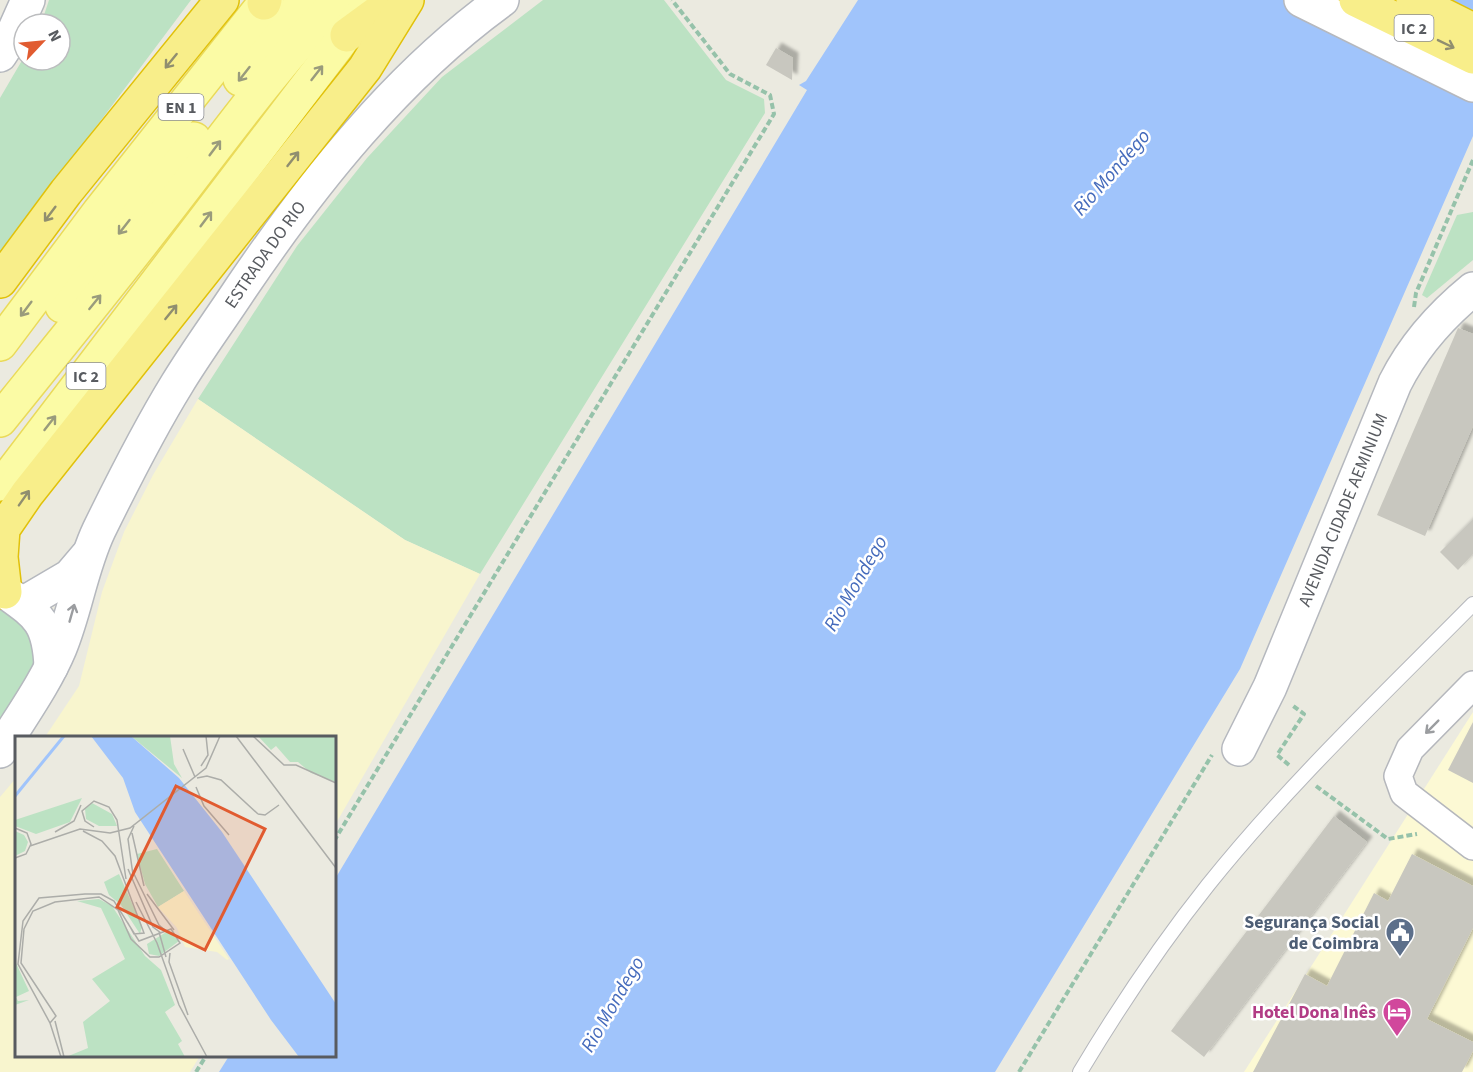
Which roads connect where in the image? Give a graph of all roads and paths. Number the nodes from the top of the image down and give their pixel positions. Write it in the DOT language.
graph roads {
  1 [pos="28,0"];
  2 [pos="222,0"];
  3 [pos="306,0"];
  4 [pos="339,0"];
  5 [pos="372,0"];
  6 [pos="395,0"];
  7 [pos="407,0"];
  8 [pos="502,0"];
  9 [pos="672,0"];
  10 [pos="1301,0"];
  11 [pos="1356,0"];
  12 [pos="1413,0"];
  13 [pos="265,1"];
  14 [pos="1473,30"];
  15 [pos="346,34"];
  16 [pos="0,55"];
  17 [pos="1473,57"];
  18 [pos="1473,85"];
  19 [pos="1473,160"];
  20 [pos="1470,171"];
  21 [pos="0,281"];
  22 [pos="1473,288"];
  23 [pos="1413,315"];
  24 [pos="0,344"];
  25 [pos="0,386"];
  26 [pos="0,420"];
  27 [pos="0,484"];
  28 [pos="87,556"];
  29 [pos="10,594"];
  30 [pos="1473,604"];
  31 [pos="51,667"];
  32 [pos="1473,685"];
  33 [pos="1227,749"];
  34 [pos="0,751"];
  35 [pos="336,838"];
  36 [pos="1473,846"];
  37 [pos="205,1057"];
  38 [pos="196,1072"];
  39 [pos="1019,1072"];
  40 [pos="1080,1072"];
  1 -- 16 [label="street"];
  2 -- 21 [label="highway, one-way"];
  3 -- 25 [label="main road, one-way"];
  26 -- 4 [label="main road, one-way"];
  5 -- 15 [label="main road"];
  6 -- 15 [label="highway"];
  29 -- 7 [label="highway, one-way"];
  8 -- 28 [label="street, ESTRADA DO RIO"];
  9 -- 35 [label="path"];
  10 -- 18 [label="street"];
  11 -- 17 [label="highway, IC 2, one-way"];
  12 -- 14 [label="highway, IC 2"];
  13 -- 24 [label="main road, EN 1, one-way"];
  27 -- 15 [label="main road, IC 2, one-way"];
  19 -- 20 [label="path"];
  20 -- 23 [label="path"];
  22 -- 33 [label="street, AVENIDA CIDADE AEMINIUM"];
  28 -- 29 [label="street, ESTRADA DO RIO"];
  31 -- 28 [label="street, ESTRADA DO RIO, one-way"];
  29 -- 31 [label="street"];
  30 -- 40 [label="lane"];
  31 -- 34 [label="street, ESTRADA DO RIO"];
  32 -- 36 [label="street, one-way"];
  33 -- 39 [label="path"];
  37 -- 38 [label="path"];
}
